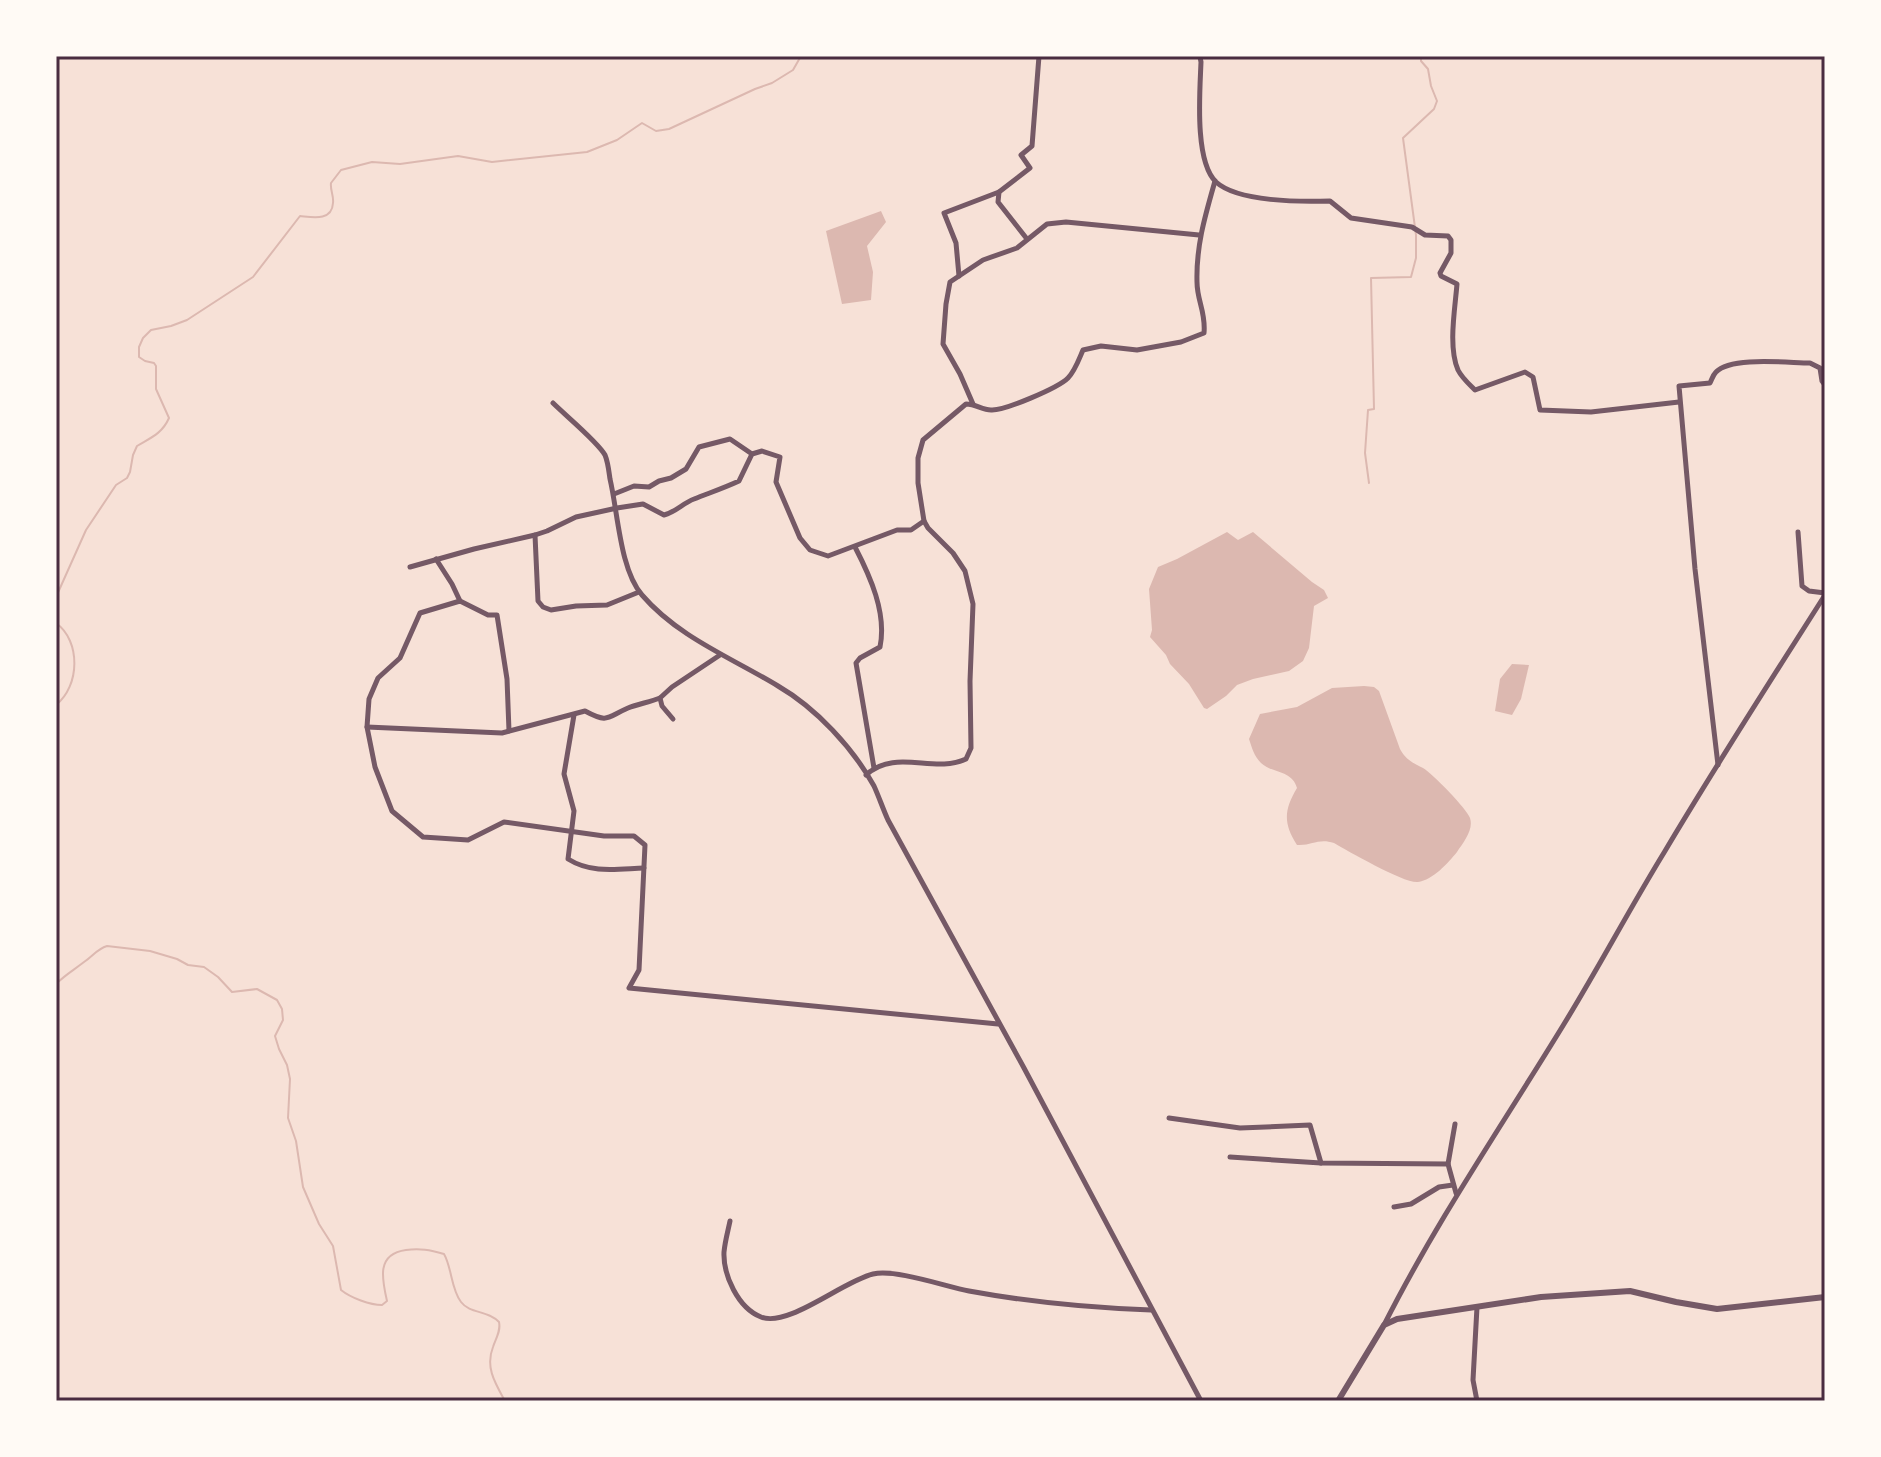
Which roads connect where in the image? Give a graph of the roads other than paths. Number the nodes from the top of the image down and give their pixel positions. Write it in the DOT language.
graph roads {
  1 [pos="1039,56"];
  2 [pos="1197,56"];
  3 [pos="1215,181"];
  4 [pos="999,192"];
  5 [pos="1199,235"];
  6 [pos="1027,239"];
  7 [pos="959,276"];
  8 [pos="1825,385"];
  9 [pos="1679,402"];
  10 [pos="553,403"];
  11 [pos="973,404"];
  12 [pos="752,454"];
  13 [pos="614,494"];
  14 [pos="617,508"];
  15 [pos="924,521"];
  16 [pos="1798,532"];
  17 [pos="535,535"];
  18 [pos="855,547"];
  19 [pos="436,559"];
  20 [pos="410,567"];
  21 [pos="639,592"];
  22 [pos="1825,594"];
  23 [pos="460,601"];
  24 [pos="720,655"];
  25 [pos="660,698"];
  26 [pos="574,715"];
  27 [pos="673,719"];
  28 [pos="367,727"];
  29 [pos="509,731"];
  30 [pos="1718,765"];
  31 [pos="874,768"];
  32 [pos="866,775"];
  33 [pos="571,833"];
  34 [pos="644,868"];
  35 [pos="998,1024"];
  36 [pos="1169,1118"];
  37 [pos="1455,1124"];
  38 [pos="1230,1157"];
  39 [pos="1321,1163"];
  40 [pos="1448,1164"];
  41 [pos="1453,1185"];
  42 [pos="1457,1194"];
  43 [pos="1394,1207"];
  44 [pos="730,1221"];
  45 [pos="1825,1297"];
  46 [pos="1477,1307"];
  47 [pos="1151,1310"];
  48 [pos="1384,1325"];
  49 [pos="1201,1401"];
  50 [pos="1338,1401"];
  51 [pos="1477,1401"];
  1 -- 4 [label="street"];
  2 -- 3 [label="street"];
  3 -- 5 [label="street"];
  3 -- 9 [label="street"];
  4 -- 6 [label="street"];
  4 -- 7 [label="street"];
  5 -- 6 [label="street"];
  5 -- 11 [label="street"];
  6 -- 7 [label="street"];
  7 -- 11 [label="street"];
  8 -- 9 [label="street"];
  9 -- 30 [label="street"];
  10 -- 13 [label="street"];
  11 -- 15 [label="street"];
  12 -- 13 [label="street"];
  12 -- 14 [label="street"];
  12 -- 18 [label="street"];
  13 -- 14 [label="street"];
  14 -- 17 [label="street"];
  14 -- 21 [label="street"];
  15 -- 18 [label="street"];
  15 -- 31 [label="street"];
  16 -- 22 [label="street"];
  17 -- 19 [label="street"];
  17 -- 21 [label="street"];
  18 -- 31 [label="street"];
  19 -- 20 [label="street"];
  19 -- 23 [label="street"];
  21 -- 24 [label="street"];
  22 -- 30 [label="street"];
  23 -- 28 [label="street"];
  23 -- 29 [label="street"];
  24 -- 25 [label="street"];
  24 -- 32 [label="street"];
  25 -- 26 [label="street"];
  25 -- 27 [label="street"];
  26 -- 29 [label="street"];
  26 -- 33 [label="street"];
  28 -- 29 [label="street"];
  28 -- 33 [label="street"];
  30 -- 42 [label="street"];
  31 -- 32 [label="street"];
  32 -- 35 [label="street"];
  33 -- 34 [label="street"];
  33 -- 34 [label="street"];
  34 -- 35 [label="street"];
  35 -- 47 [label="street"];
  36 -- 39 [label="street"];
  37 -- 40 [label="street"];
  38 -- 39 [label="street"];
  39 -- 40 [label="street"];
  40 -- 41 [label="street"];
  41 -- 42 [label="street"];
  41 -- 43 [label="street"];
  42 -- 48 [label="street"];
  44 -- 47 [label="street"];
  45 -- 46 [label="street"];
  46 -- 48 [label="street"];
  46 -- 51 [label="street"];
  47 -- 49 [label="street"];
  48 -- 50 [label="street"];
}
